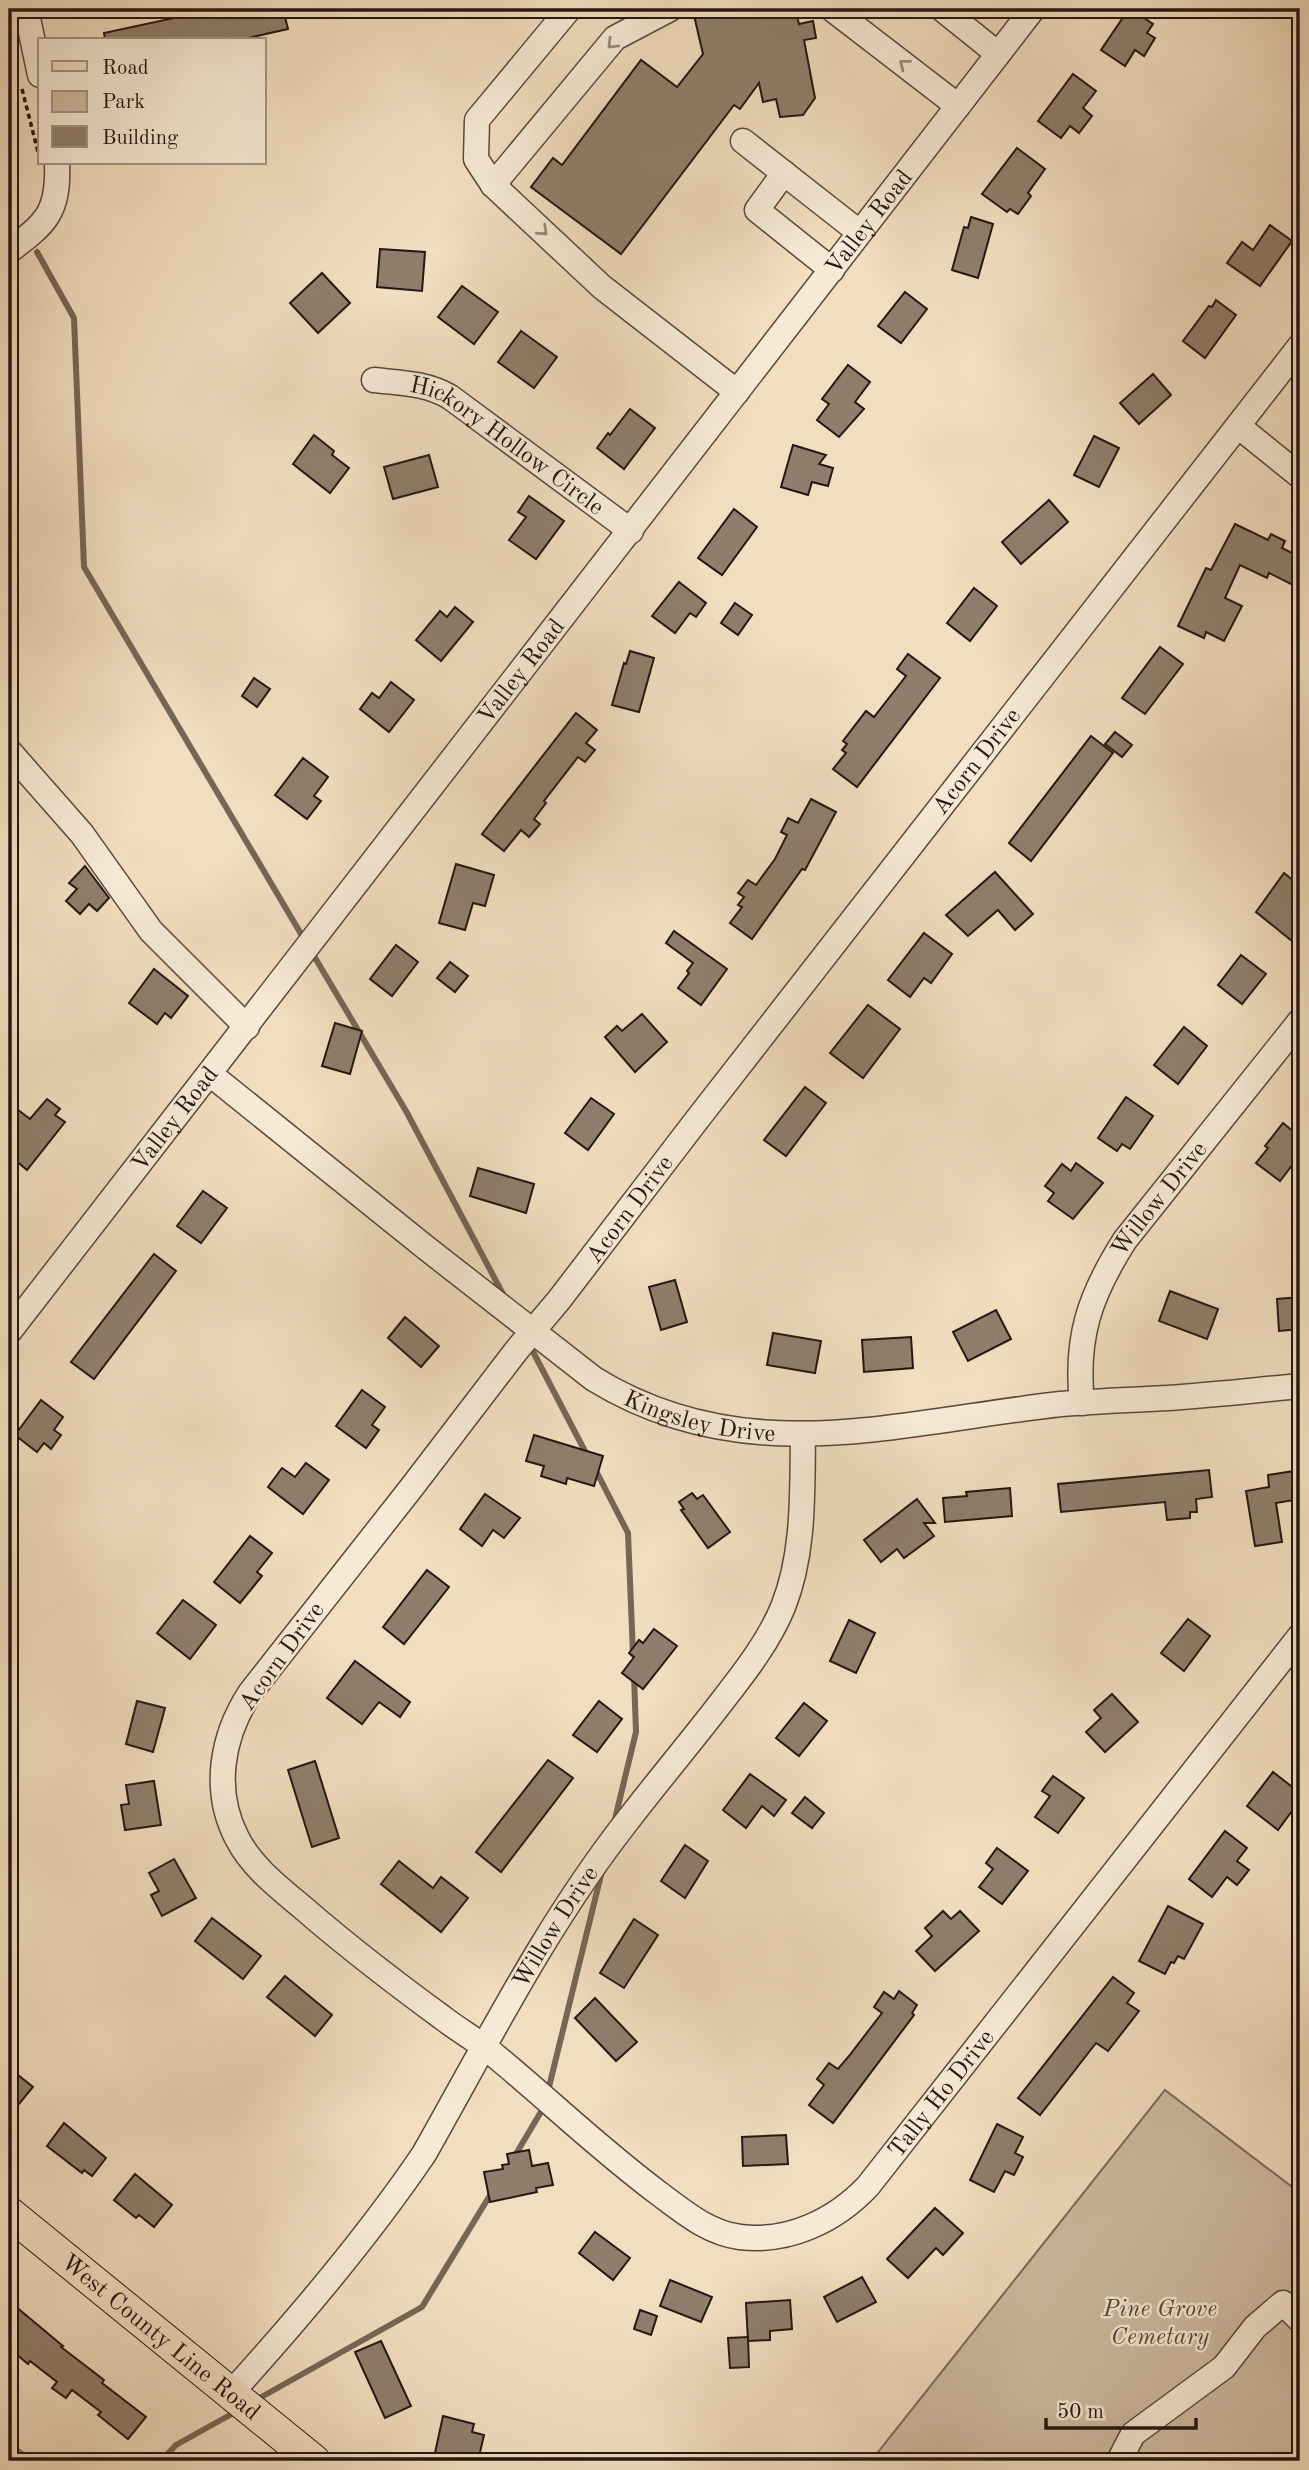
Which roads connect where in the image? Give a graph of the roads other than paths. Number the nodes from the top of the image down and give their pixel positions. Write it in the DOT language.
graph roads {
  1 [pos="27,9"];
  2 [pos="569,9"];
  3 [pos="670,9"];
  4 [pos="832,9"];
  5 [pos="942,9"];
  6 [pos="1033,9"];
  7 [pos="998,54"];
  8 [pos="26,78"];
  9 [pos="958,106"];
  10 [pos="743,141"];
  11 [pos="49,164"];
  12 [pos="784,173"];
  13 [pos="493,185"];
  14 [pos="859,232"];
  15 [pos="9,251"];
  16 [pos="832,270"];
  17 [pos="1300,346"];
  18 [pos="374,380"];
  19 [pos="737,392"];
  20 [pos="1238,426"];
  21 [pos="1300,476"];
  22 [pos="631,531"];
  23 [pos="9,751"];
  24 [pos="1300,1021"];
  25 [pos="247,1027"];
  26 [pos="210,1074"];
  27 [pos="531,1331"];
  28 [pos="9,1332"];
  29 [pos="1300,1386"];
  30 [pos="1082,1403"];
  31 [pos="803,1434"];
  32 [pos="1300,1636"];
  33 [pos="484,2047"];
  34 [pos="9,2213"];
  35 [pos="1300,2320"];
  36 [pos="232,2393"];
  37 [pos="314,2461"];
  38 [pos="1119,2461"];
  1 -- 8 [label="street"];
  2 -- 13 [label="street"];
  3 -- 13 [label="street, one-way"];
  9 -- 4 [label="street, one-way"];
  5 -- 7 [label="street"];
  6 -- 7 [label="street, Valley Road"];
  7 -- 9 [label="street, Valley Road"];
  9 -- 14 [label="street, Valley Road"];
  10 -- 12 [label="street"];
  11 -- 15 [label="street"];
  12 -- 14 [label="street"];
  12 -- 16 [label="street"];
  13 -- 19 [label="street, one-way"];
  14 -- 16 [label="street, Valley Road"];
  16 -- 19 [label="street, Valley Road"];
  17 -- 20 [label="street, Acorn Drive"];
  18 -- 22 [label="street, Hickory Hollow Circle"];
  19 -- 22 [label="street, Valley Road"];
  20 -- 21 [label="street"];
  20 -- 27 [label="street, Acorn Drive"];
  22 -- 25 [label="street, Valley Road"];
  23 -- 25 [label="street"];
  24 -- 30 [label="street, Willow Drive"];
  25 -- 26 [label="street, Valley Road"];
  26 -- 27 [label="street, Kingsley Drive"];
  26 -- 28 [label="street, Valley Road"];
  27 -- 31 [label="street, Kingsley Drive"];
  27 -- 33 [label="street, Acorn Drive"];
  29 -- 30 [label="street, Kingsley Drive"];
  30 -- 31 [label="street, Kingsley Drive"];
  31 -- 33 [label="street, Willow Drive"];
  32 -- 33 [label="street, Tally Ho Drive"];
  33 -- 36 [label="street, Willow Drive"];
  34 -- 36 [label="main road, West County Line Road"];
  35 -- 38 [label="street"];
  36 -- 37 [label="main road, West County Line Road"];
}
